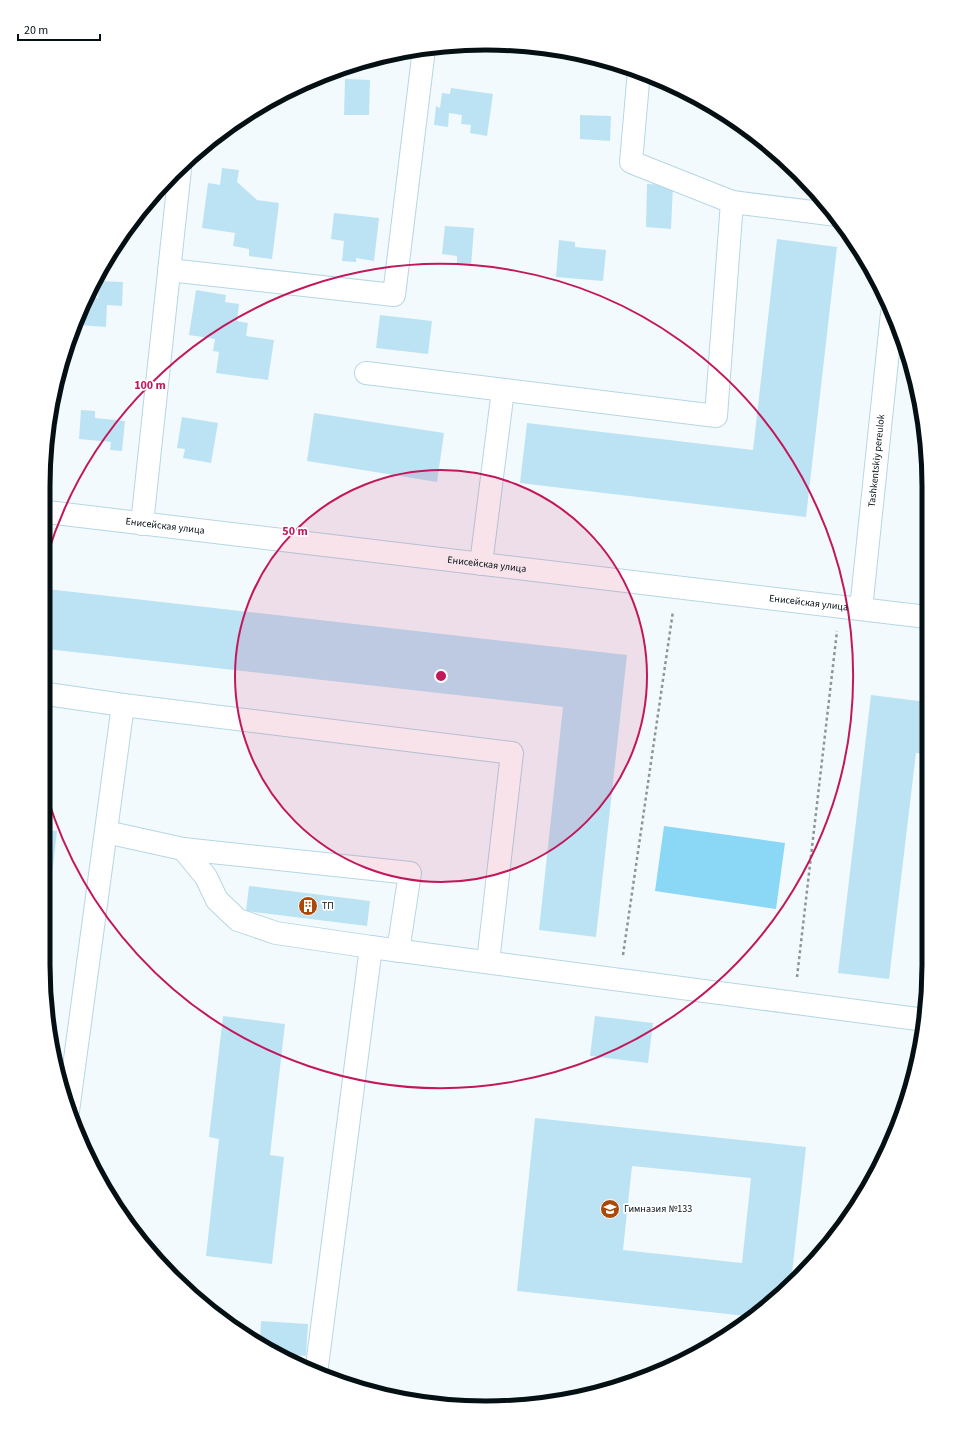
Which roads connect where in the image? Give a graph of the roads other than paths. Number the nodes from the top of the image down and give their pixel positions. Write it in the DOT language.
graph roads {
  1 [pos="423,55"];
  2 [pos="638,78"];
  3 [pos="179,177"];
  4 [pos="732,202"];
  5 [pos="827,215"];
  6 [pos="169,270"];
  7 [pos="891,324"];
  8 [pos="366,374"];
  9 [pos="503,390"];
  10 [pos="50,512"];
  11 [pos="142,524"];
  12 [pos="481,564"];
  13 [pos="861,609"];
  14 [pos="922,616"];
  15 [pos="50,694"];
  16 [pos="123,705"];
  17 [pos="106,832"];
  18 [pos="183,849"];
  19 [pos="371,947"];
  20 [pos="398,951"];
  21 [pos="488,962"];
  22 [pos="918,1019"];
  23 [pos="70,1095"];
  24 [pos="317,1367"];
  1 -- 6 [label="street"];
  2 -- 4 [label="street"];
  3 -- 6 [label="street"];
  4 -- 5 [label="street"];
  4 -- 9 [label="street"];
  6 -- 11 [label="street"];
  7 -- 13 [label="street, Tashkentskiy pereulok"];
  8 -- 9 [label="street"];
  9 -- 12 [label="street"];
  10 -- 11 [label="street, Енисейская улица"];
  11 -- 12 [label="street, Енисейская улица"];
  12 -- 13 [label="street, Енисейская улица"];
  13 -- 14 [label="street, Енисейская улица"];
  15 -- 16 [label="street"];
  16 -- 17 [label="street"];
  16 -- 21 [label="street"];
  17 -- 18 [label="street"];
  17 -- 23 [label="street"];
  18 -- 19 [label="street"];
  18 -- 20 [label="street"];
  19 -- 20 [label="street"];
  19 -- 24 [label="street"];
  20 -- 21 [label="street"];
  21 -- 22 [label="street"];
}
